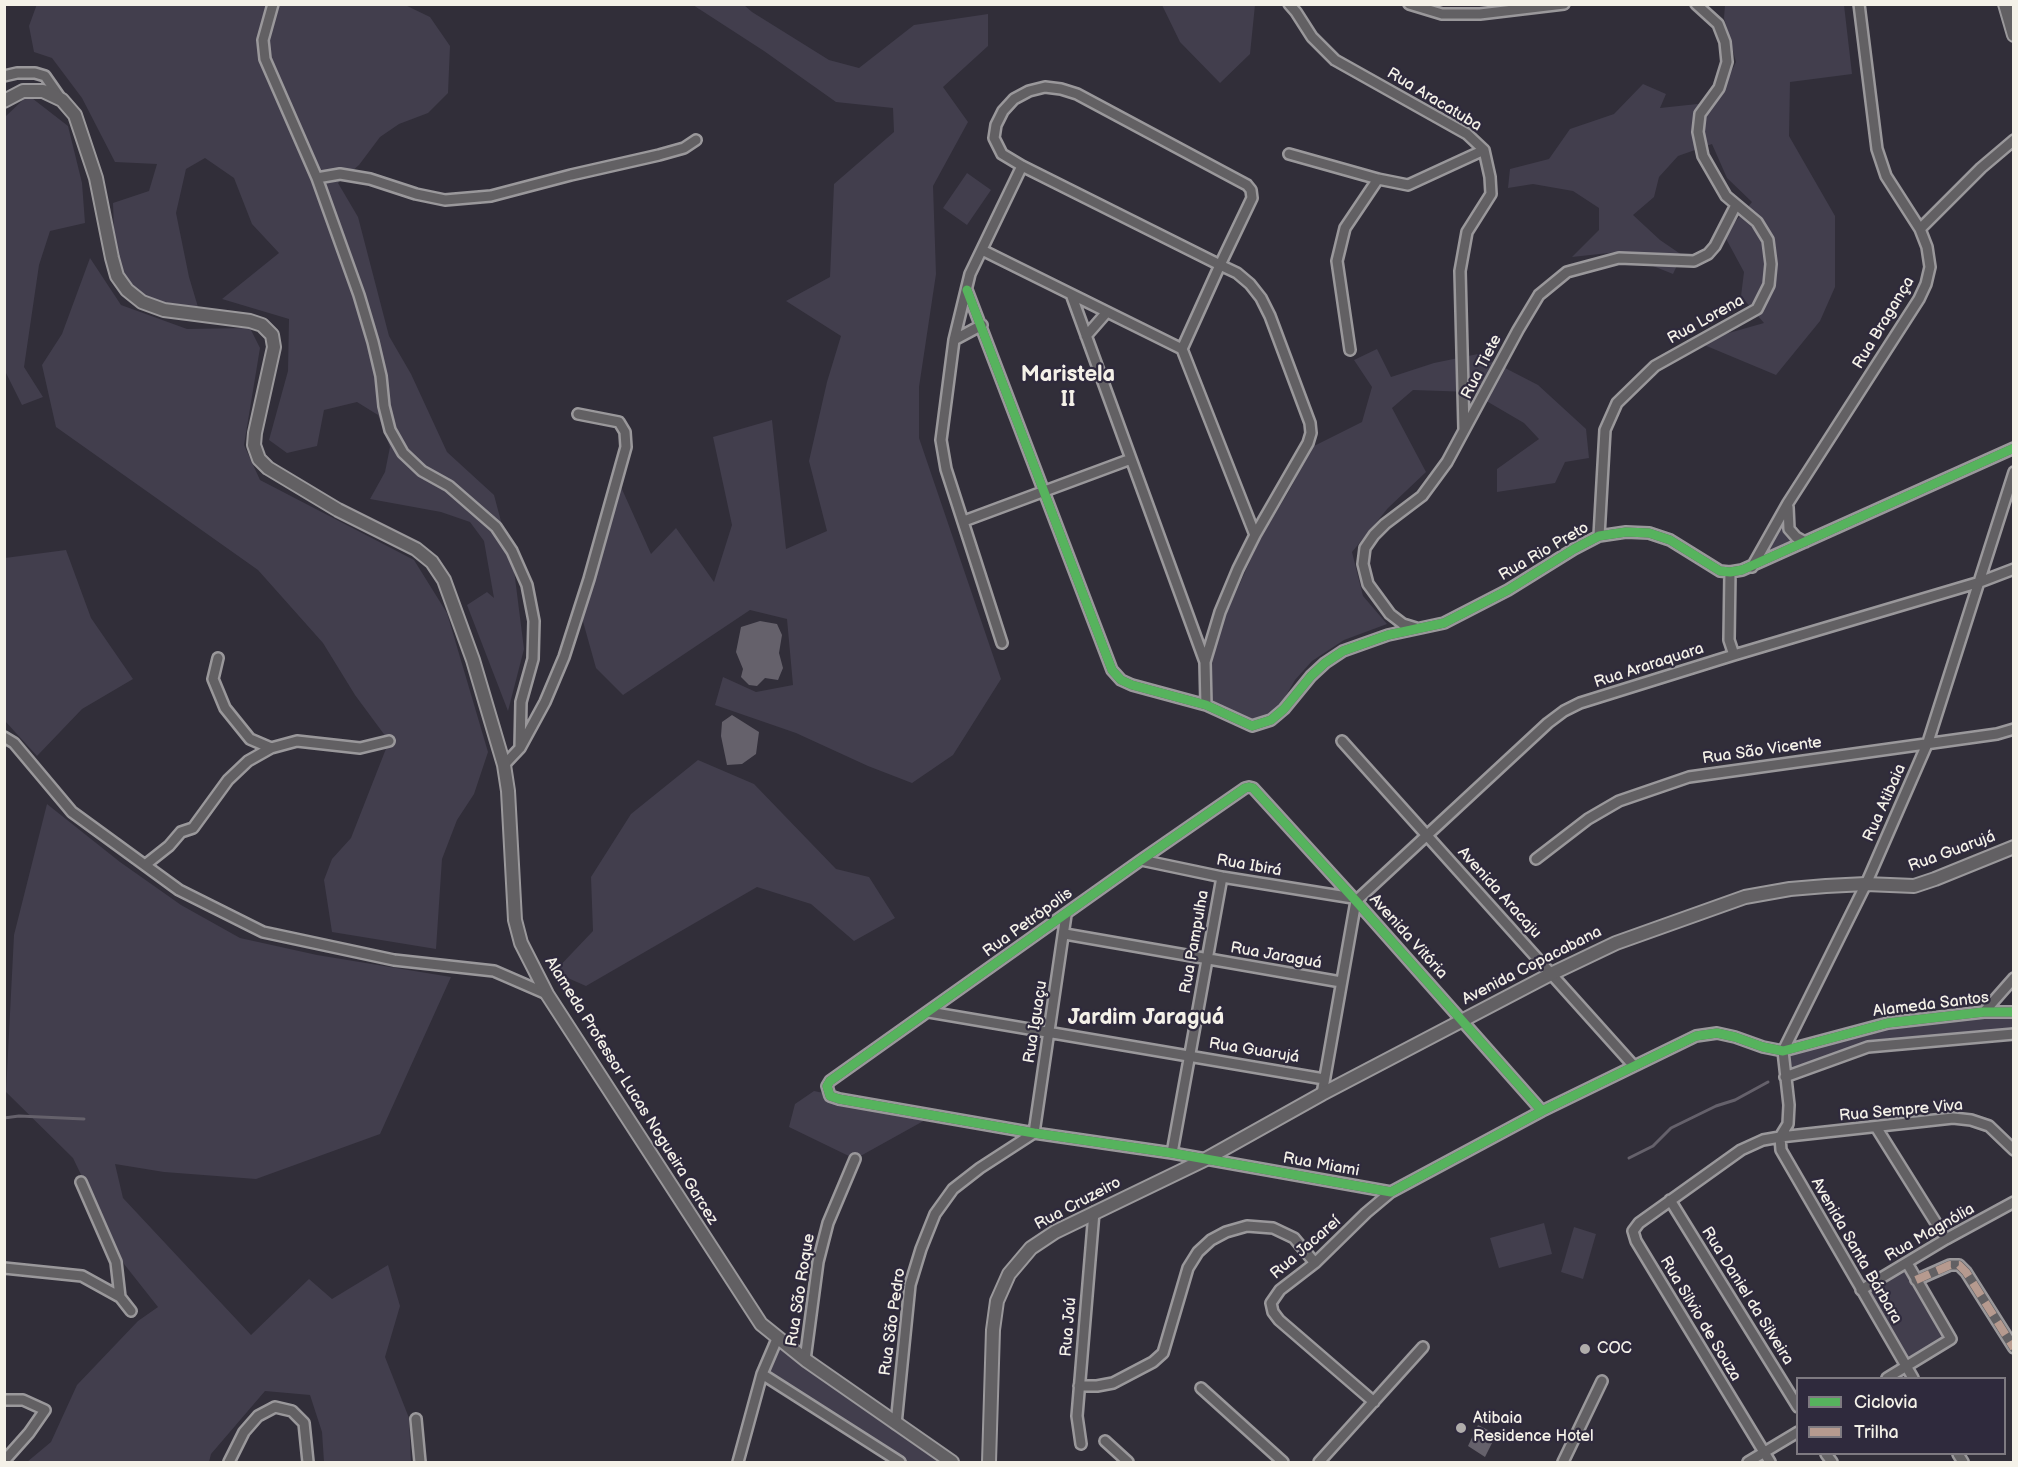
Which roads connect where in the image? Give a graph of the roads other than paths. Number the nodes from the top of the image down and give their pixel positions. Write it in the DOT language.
graph roads {
  1 [pos="273,4"];
  2 [pos="1288,4"];
  3 [pos="1409,4"];
  4 [pos="1564,4"];
  5 [pos="1696,4"];
  6 [pos="1859,4"];
  7 [pos="2005,4"];
  8 [pos="1519,7"];
  9 [pos="2013,35"];
  10 [pos="4,76"];
  11 [pos="62,100"];
  12 [pos="4,101"];
  13 [pos="696,140"];
  14 [pos="2013,140"];
  15 [pos="1484,150"];
  16 [pos="1289,154"];
  17 [pos="1022,166"];
  18 [pos="317,178"];
  19 [pos="1378,179"];
  20 [pos="1736,205"];
  21 [pos="1920,229"];
  22 [pos="982,250"];
  23 [pos="1220,265"];
  24 [pos="967,290"];
  25 [pos="1071,294"];
  26 [pos="1107,312"];
  27 [pos="982,325"];
  28 [pos="1086,336"];
  29 [pos="954,340"];
  30 [pos="1182,349"];
  31 [pos="1350,350"];
  32 [pos="578,414"];
  33 [pos="1464,431"];
  34 [pos="2013,448"];
  35 [pos="1131,459"];
  36 [pos="2013,472"];
  37 [pos="1046,492"];
  38 [pos="1788,503"];
  39 [pos="964,521"];
  40 [pos="1255,535"];
  41 [pos="1599,536"];
  42 [pos="1805,542"];
  43 [pos="1752,567"];
  44 [pos="2013,569"];
  45 [pos="1730,572"];
  46 [pos="1980,582"];
  47 [pos="1419,628"];
  48 [pos="1002,643"];
  49 [pos="1734,655"];
  50 [pos="218,658"];
  51 [pos="1205,662"];
  52 [pos="1206,705"];
  53 [pos="2013,729"];
  54 [pos="4,737"];
  55 [pos="389,741"];
  56 [pos="1342,741"];
  57 [pos="1928,742"];
  58 [pos="271,748"];
  59 [pos="520,748"];
  60 [pos="504,765"];
  61 [pos="1249,787"];
  62 [pos="1427,835"];
  63 [pos="2013,847"];
  64 [pos="1536,859"];
  65 [pos="1141,860"];
  66 [pos="145,865"];
  67 [pos="1222,877"];
  68 [pos="1866,884"];
  69 [pos="1354,900"];
  70 [pos="1066,915"];
  71 [pos="1065,934"];
  72 [pos="1208,959"];
  73 [pos="1551,974"];
  74 [pos="2013,978"];
  75 [pos="1341,982"];
  76 [pos="547,994"];
  77 [pos="929,1012"];
  78 [pos="1984,1012"];
  79 [pos="2013,1012"];
  80 [pos="1462,1020"];
  81 [pos="1049,1033"];
  82 [pos="2013,1034"];
  83 [pos="1783,1051"];
  84 [pos="1190,1057"];
  85 [pos="1633,1065"];
  86 [pos="1785,1077"];
  87 [pos="1324,1079"];
  88 [pos="827,1086"];
  89 [pos="1322,1094"];
  90 [pos="1542,1111"];
  91 [pos="1876,1127"];
  92 [pos="1034,1133"];
  93 [pos="1780,1137"];
  94 [pos="2013,1150"];
  95 [pos="1172,1153"];
  96 [pos="855,1159"];
  97 [pos="1204,1160"];
  98 [pos="81,1182"];
  99 [pos="1391,1192"];
  100 [pos="1670,1200"];
  101 [pos="2013,1202"];
  102 [pos="1094,1212"];
  103 [pos="1946,1239"];
  104 [pos="1315,1263"];
  105 [pos="1906,1263"];
  106 [pos="4,1268"];
  107 [pos="1916,1280"];
  108 [pos="1861,1290"];
  109 [pos="120,1297"];
  110 [pos="131,1311"];
  111 [pos="777,1340"];
  112 [pos="1423,1347"];
  113 [pos="2013,1348"];
  114 [pos="805,1360"];
  115 [pos="1906,1367"];
  116 [pos="762,1374"];
  117 [pos="1889,1377"];
  118 [pos="1912,1377"];
  119 [pos="1602,1381"];
  120 [pos="1079,1386"];
  121 [pos="1201,1388"];
  122 [pos="4,1400"];
  123 [pos="1374,1402"];
  124 [pos="1796,1405"];
  125 [pos="416,1419"];
  126 [pos="896,1424"];
  127 [pos="1796,1433"];
  128 [pos="1105,1441"];
  129 [pos="1081,1444"];
  130 [pos="1764,1453"];
  131 [pos="989,1457"];
  132 [pos="4,1461"];
  133 [pos="229,1462"];
  134 [pos="308,1462"];
  135 [pos="420,1462"];
  136 [pos="740,1462"];
  137 [pos="900,1462"];
  138 [pos="952,1462"];
  139 [pos="982,1462"];
  140 [pos="1128,1462"];
  141 [pos="1283,1462"];
  142 [pos="1319,1462"];
  143 [pos="1563,1462"];
  144 [pos="1748,1462"];
  145 [pos="1770,1462"];
  1 -- 18 [label="street"];
  2 -- 15 [label="street, Rua Aracatuba"];
  3 -- 8 [label="street"];
  4 -- 8 [label="street"];
  5 -- 20 [label="street, Rua Lorena"];
  6 -- 21 [label="street, Rua Bragança"];
  7 -- 9 [label="main road"];
  10 -- 11 [label="street"];
  11 -- 12 [label="main road"];
  11 -- 60 [label="main road, Alameda Professor Lucas Nogueira Garcez"];
  13 -- 18 [label="street"];
  14 -- 21 [label="street"];
  15 -- 19 [label="street"];
  15 -- 33 [label="street, Rua Aracatuba"];
  16 -- 19 [label="street"];
  17 -- 22 [label="street"];
  17 -- 23 [label="street"];
  17 -- 23 [label="street"];
  18 -- 59 [label="street"];
  19 -- 31 [label="street"];
  20 -- 33 [label="street, Rua Tiete"];
  20 -- 41 [label="street, Rua Lorena"];
  21 -- 38 [label="street, Rua Bragança"];
  22 -- 24 [label="street"];
  22 -- 25 [label="street"];
  23 -- 30 [label="street"];
  23 -- 40 [label="street"];
  24 -- 27 [label="street"];
  24 -- 29 [label="street"];
  25 -- 26 [label="street"];
  25 -- 28 [label="street"];
  26 -- 28 [label="street"];
  26 -- 30 [label="street"];
  27 -- 29 [label="street"];
  27 -- 37 [label="street"];
  28 -- 35 [label="street"];
  29 -- 39 [label="street"];
  30 -- 40 [label="street"];
  32 -- 59 [label="street"];
  33 -- 47 [label="street, Rua Tiete"];
  34 -- 42 [label="street"];
  35 -- 37 [label="street"];
  35 -- 51 [label="street"];
  36 -- 46 [label="street, Rua Atibaia"];
  37 -- 39 [label="street"];
  37 -- 52 [label="street"];
  38 -- 42 [label="street"];
  38 -- 43 [label="street, Rua Bragança"];
  39 -- 48 [label="street"];
  40 -- 51 [label="street"];
  41 -- 45 [label="street, Rua Rio Preto"];
  41 -- 47 [label="street, Rua Rio Preto"];
  42 -- 43 [label="street"];
  43 -- 45 [label="street"];
  44 -- 46 [label="street, Rua Araraquara"];
  45 -- 49 [label="street"];
  46 -- 49 [label="street, Rua Araraquara"];
  46 -- 57 [label="street, Rua Atibaia"];
  47 -- 52 [label="street, Rua Rio Preto"];
  49 -- 62 [label="street, Rua Araraquara"];
  50 -- 58 [label="street"];
  51 -- 52 [label="street"];
  53 -- 57 [label="street, Rua São Vicente"];
  54 -- 66 [label="street"];
  55 -- 58 [label="street"];
  56 -- 62 [label="street, Avenida Aracaju"];
  57 -- 64 [label="street, Rua São Vicente"];
  57 -- 68 [label="street, Rua Atibaia"];
  58 -- 66 [label="street"];
  59 -- 60 [label="street"];
  60 -- 76 [label="main road, Alameda Professor Lucas Nogueira Garcez"];
  61 -- 65 [label="street, Rua Petrópolis"];
  61 -- 69 [label="street, Avenida Vitória"];
  62 -- 69 [label="street, Rua Araraquara"];
  62 -- 73 [label="street, Avenida Aracaju"];
  63 -- 68 [label="main road, Rua Guarujá"];
  65 -- 67 [label="street, Rua Ibirá"];
  65 -- 70 [label="street, Rua Petrópolis"];
  66 -- 76 [label="street"];
  67 -- 69 [label="street, Rua Ibirá"];
  67 -- 72 [label="street, Rua Pampulha"];
  68 -- 73 [label="main road, Avenida Copacabana"];
  68 -- 83 [label="street, Rua Atibaia"];
  69 -- 75 [label="street"];
  69 -- 80 [label="street, Avenida Vitória"];
  70 -- 71 [label="street, Rua Iguaçu"];
  70 -- 77 [label="street, Rua Petrópolis"];
  71 -- 72 [label="street, Rua Jaraguá"];
  71 -- 81 [label="street, Rua Iguaçu"];
  72 -- 75 [label="street, Rua Jaraguá"];
  72 -- 84 [label="street, Rua Pampulha"];
  73 -- 80 [label="main road, Avenida Copacabana"];
  73 -- 85 [label="street, Avenida Aracaju"];
  74 -- 78 [label="street"];
  75 -- 87 [label="street"];
  76 -- 111 [label="main road, Alameda Professor Lucas Nogueira Garcez"];
  77 -- 81 [label="street, Rua Guarujá"];
  77 -- 88 [label="street, Rua Petrópolis"];
  78 -- 79 [label="street, Alameda Santos"];
  78 -- 83 [label="street, Alameda Santos"];
  80 -- 89 [label="main road, Avenida Copacabana"];
  80 -- 90 [label="street, Avenida Vitória"];
  81 -- 84 [label="street, Rua Guarujá"];
  81 -- 92 [label="street, Rua Iguaçu"];
  82 -- 86 [label="street"];
  83 -- 85 [label="street"];
  83 -- 86 [label="street"];
  84 -- 87 [label="street, Rua Guarujá"];
  84 -- 95 [label="street, Rua Pampulha"];
  85 -- 90 [label="street"];
  86 -- 93 [label="street"];
  87 -- 89 [label="street"];
  88 -- 92 [label="street, Rua Miami"];
  89 -- 97 [label="main road, Avenida Copacabana"];
  90 -- 99 [label="street"];
  91 -- 93 [label="street, Rua Sempre Viva"];
  91 -- 94 [label="street, Rua Sempre Viva"];
  91 -- 103 [label="street"];
  92 -- 95 [label="street, Rua Miami"];
  92 -- 126 [label="street, Rua São Pedro"];
  93 -- 100 [label="street, Rua Sempre Viva"];
  93 -- 108 [label="street, Avenida Santa Bárbara"];
  95 -- 97 [label="street, Rua Miami"];
  96 -- 114 [label="street, Rua São Roque"];
  97 -- 99 [label="street, Rua Miami"];
  97 -- 102 [label="main road, Rua Cruzeiro"];
  98 -- 109 [label="street"];
  99 -- 104 [label="street, Rua Jacareí"];
  100 -- 124 [label="street, Rua Daniel da Silveira"];
  100 -- 130 [label="street, Rua Silvio de Souza"];
  101 -- 103 [label="street, Rua Magnólia"];
  102 -- 120 [label="street, Rua Jaú"];
  102 -- 131 [label="main road, Rua Cruzeiro"];
  103 -- 105 [label="street, Rua Magnólia"];
  104 -- 120 [label="street"];
  104 -- 123 [label="street, Rua Jacareí"];
  105 -- 107 [label="street"];
  105 -- 108 [label="street, Rua Magnólia"];
  106 -- 109 [label="street"];
  107 -- 113 [label="street"];
  107 -- 115 [label="street"];
  108 -- 115 [label="street, Avenida Santa Bárbara"];
  109 -- 110 [label="street"];
  111 -- 114 [label="main road, Alameda Professor Lucas Nogueira Garcez"];
  111 -- 116 [label="street"];
  112 -- 123 [label="street"];
  114 -- 126 [label="main road, Alameda Professor Lucas Nogueira Garcez"];
  115 -- 117 [label="street"];
  115 -- 118 [label="street, Avenida Santa Bárbara"];
  116 -- 136 [label="street"];
  116 -- 137 [label="street"];
  119 -- 143 [label="street"];
  120 -- 129 [label="street, Rua Jaú"];
  121 -- 141 [label="street"];
  122 -- 132 [label="street"];
  123 -- 142 [label="street"];
  125 -- 135 [label="street"];
  126 -- 138 [label="main road, Alameda Professor Lucas Nogueira Garcez"];
  127 -- 130 [label="street"];
  128 -- 140 [label="street"];
  130 -- 144 [label="street"];
  130 -- 145 [label="street, Rua Silvio de Souza"];
  131 -- 139 [label="main road, Rua Cruzeiro"];
  133 -- 134 [label="street"];
}
